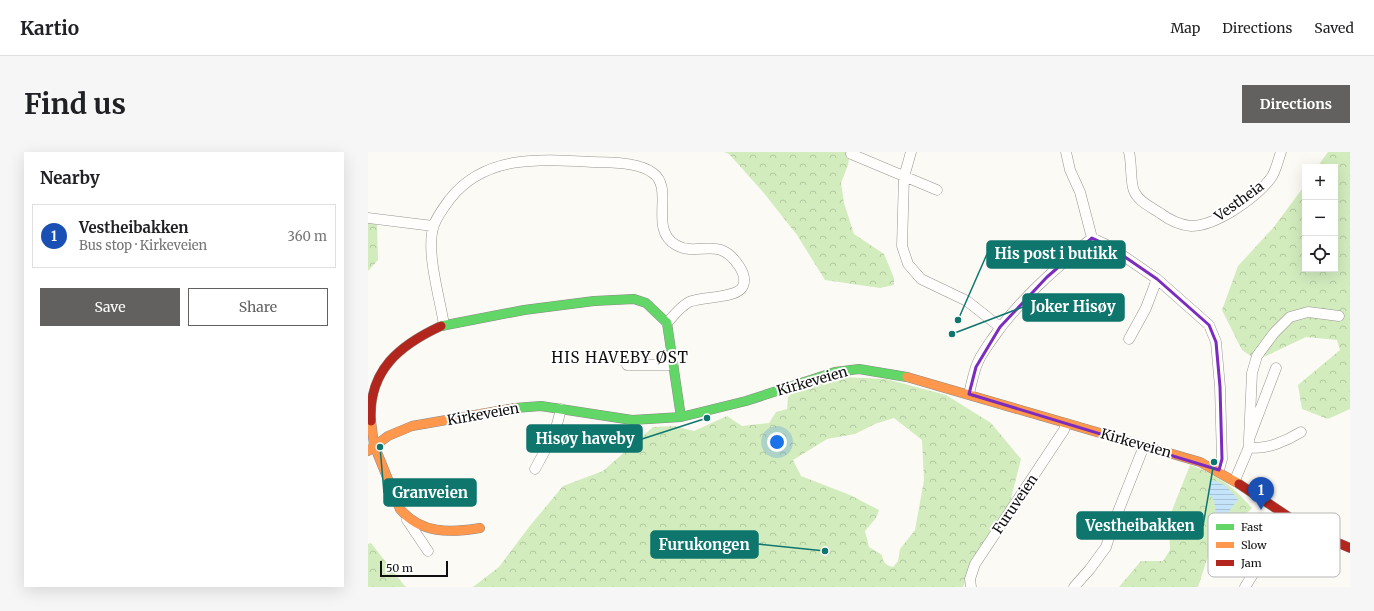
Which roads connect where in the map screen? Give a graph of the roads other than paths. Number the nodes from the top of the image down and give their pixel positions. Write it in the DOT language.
graph roads {
  1 [pos="911,152"];
  2 [pos="1066,152"];
  3 [pos="1129,152"];
  4 [pos="1281,152"];
  5 [pos="851,154"];
  6 [pos="863,155"];
  7 [pos="904,177"];
  8 [pos="937,190"];
  9 [pos="368,218"];
  10 [pos="433,226"];
  11 [pos="1092,238"];
  12 [pos="1157,279"];
  13 [pos="1339,316"];
  14 [pos="667,323"];
  15 [pos="444,325"];
  16 [pos="1000,327"];
  17 [pos="1128,339"];
  18 [pos="627,365"];
  19 [pos="673,365"];
  20 [pos="1276,368"];
  21 [pos="969,394"];
  22 [pos="561,409"];
  23 [pos="681,417"];
  24 [pos="1066,424"];
  25 [pos="1301,432"];
  26 [pos="1249,443"];
  27 [pos="1144,446"];
  28 [pos="371,448"];
  29 [pos="535,469"];
  30 [pos="1219,470"];
  31 [pos="1235,480"];
  32 [pos="1281,513"];
  33 [pos="406,518"];
  34 [pos="480,528"];
  35 [pos="1340,544"];
  36 [pos="1350,548"];
  37 [pos="428,551"];
  38 [pos="1251,577"];
  39 [pos="971,587"];
  40 [pos="1074,587"];
  41 [pos="1245,587"];
  1 -- 7 [label="street"];
  2 -- 11 [label="street"];
  3 -- 4 [label="street, Vestheia"];
  5 -- 6 [label="street"];
  6 -- 7 [label="street"];
  7 -- 8 [label="street"];
  7 -- 16 [label="street"];
  9 -- 10 [label="street"];
  10 -- 14 [label="street"];
  10 -- 15 [label="street"];
  11 -- 12 [label="street"];
  11 -- 16 [label="street"];
  12 -- 17 [label="street"];
  12 -- 30 [label="street"];
  13 -- 26 [label="street"];
  14 -- 15 [label="main road"];
  14 -- 19 [label="main road"];
  15 -- 28 [label="main road"];
  16 -- 21 [label="street"];
  18 -- 19 [label="street"];
  19 -- 23 [label="main road"];
  20 -- 26 [label="street"];
  21 -- 23 [label="main road, Kirkeveien"];
  21 -- 24 [label="main road, Kirkeveien"];
  22 -- 23 [label="main road, Kirkeveien"];
  22 -- 28 [label="main road, Kirkeveien"];
  22 -- 29 [label="street"];
  24 -- 27 [label="main road, Kirkeveien"];
  24 -- 39 [label="street, Furuveien"];
  25 -- 26 [label="street"];
  26 -- 31 [label="street"];
  27 -- 30 [label="main road, Kirkeveien"];
  27 -- 40 [label="street"];
  28 -- 33 [label="main road"];
  30 -- 31 [label="main road, Kirkeveien"];
  31 -- 32 [label="main road, Kirkeveien"];
  33 -- 34 [label="main road"];
  33 -- 37 [label="street"];
  35 -- 36 [label="main road, Kirkeveien"];
  38 -- 41 [label="street"];
}
